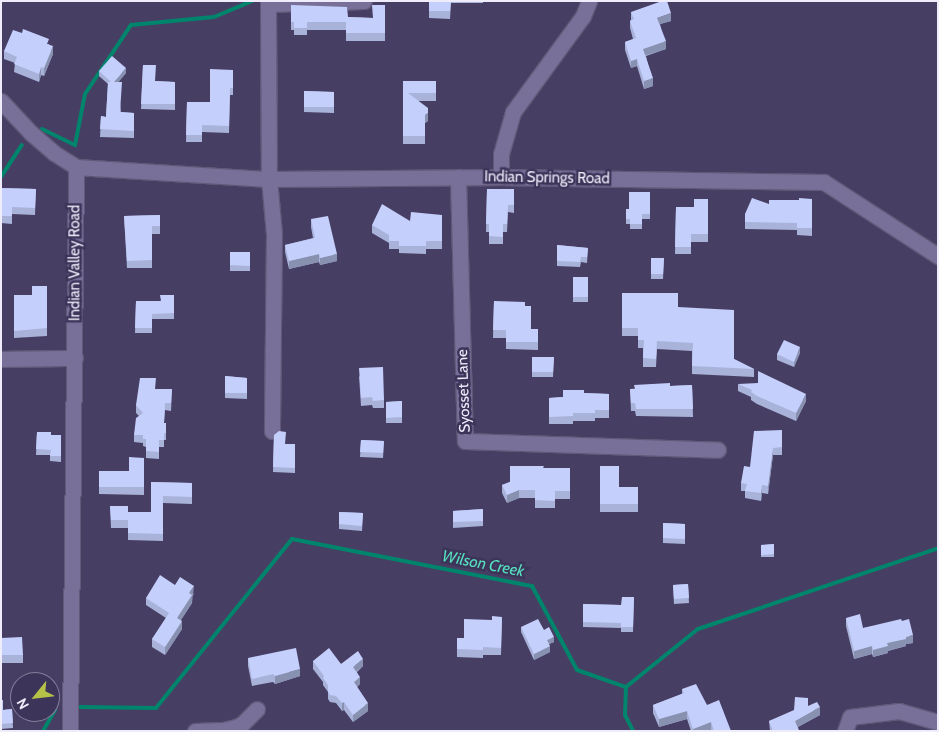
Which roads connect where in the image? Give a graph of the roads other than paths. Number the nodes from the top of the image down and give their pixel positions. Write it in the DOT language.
graph roads {
  1 [pos="364,1"];
  2 [pos="589,1"];
  3 [pos="268,3"];
  4 [pos="1,100"];
  5 [pos="76,167"];
  6 [pos="458,177"];
  7 [pos="501,177"];
  8 [pos="269,179"];
  9 [pos="938,256"];
  10 [pos="75,358"];
  11 [pos="1,359"];
  12 [pos="272,431"];
  13 [pos="718,450"];
  14 [pos="257,709"];
  15 [pos="938,722"];
  16 [pos="70,731"];
  17 [pos="195,731"];
  18 [pos="845,731"];
  1 -- 3 [label="street"];
  2 -- 7 [label="street"];
  3 -- 8 [label="street"];
  4 -- 5 [label="street"];
  5 -- 8 [label="street"];
  5 -- 10 [label="street, Indian Valley Road"];
  6 -- 7 [label="street, Indian Springs Road"];
  6 -- 8 [label="street, Indian Springs Road"];
  6 -- 13 [label="street, Syosset Lane"];
  7 -- 9 [label="street, Indian Springs Road"];
  8 -- 12 [label="street"];
  10 -- 11 [label="street"];
  10 -- 16 [label="street, Indian Valley Road"];
  14 -- 17 [label="street"];
  15 -- 18 [label="street"];
}
